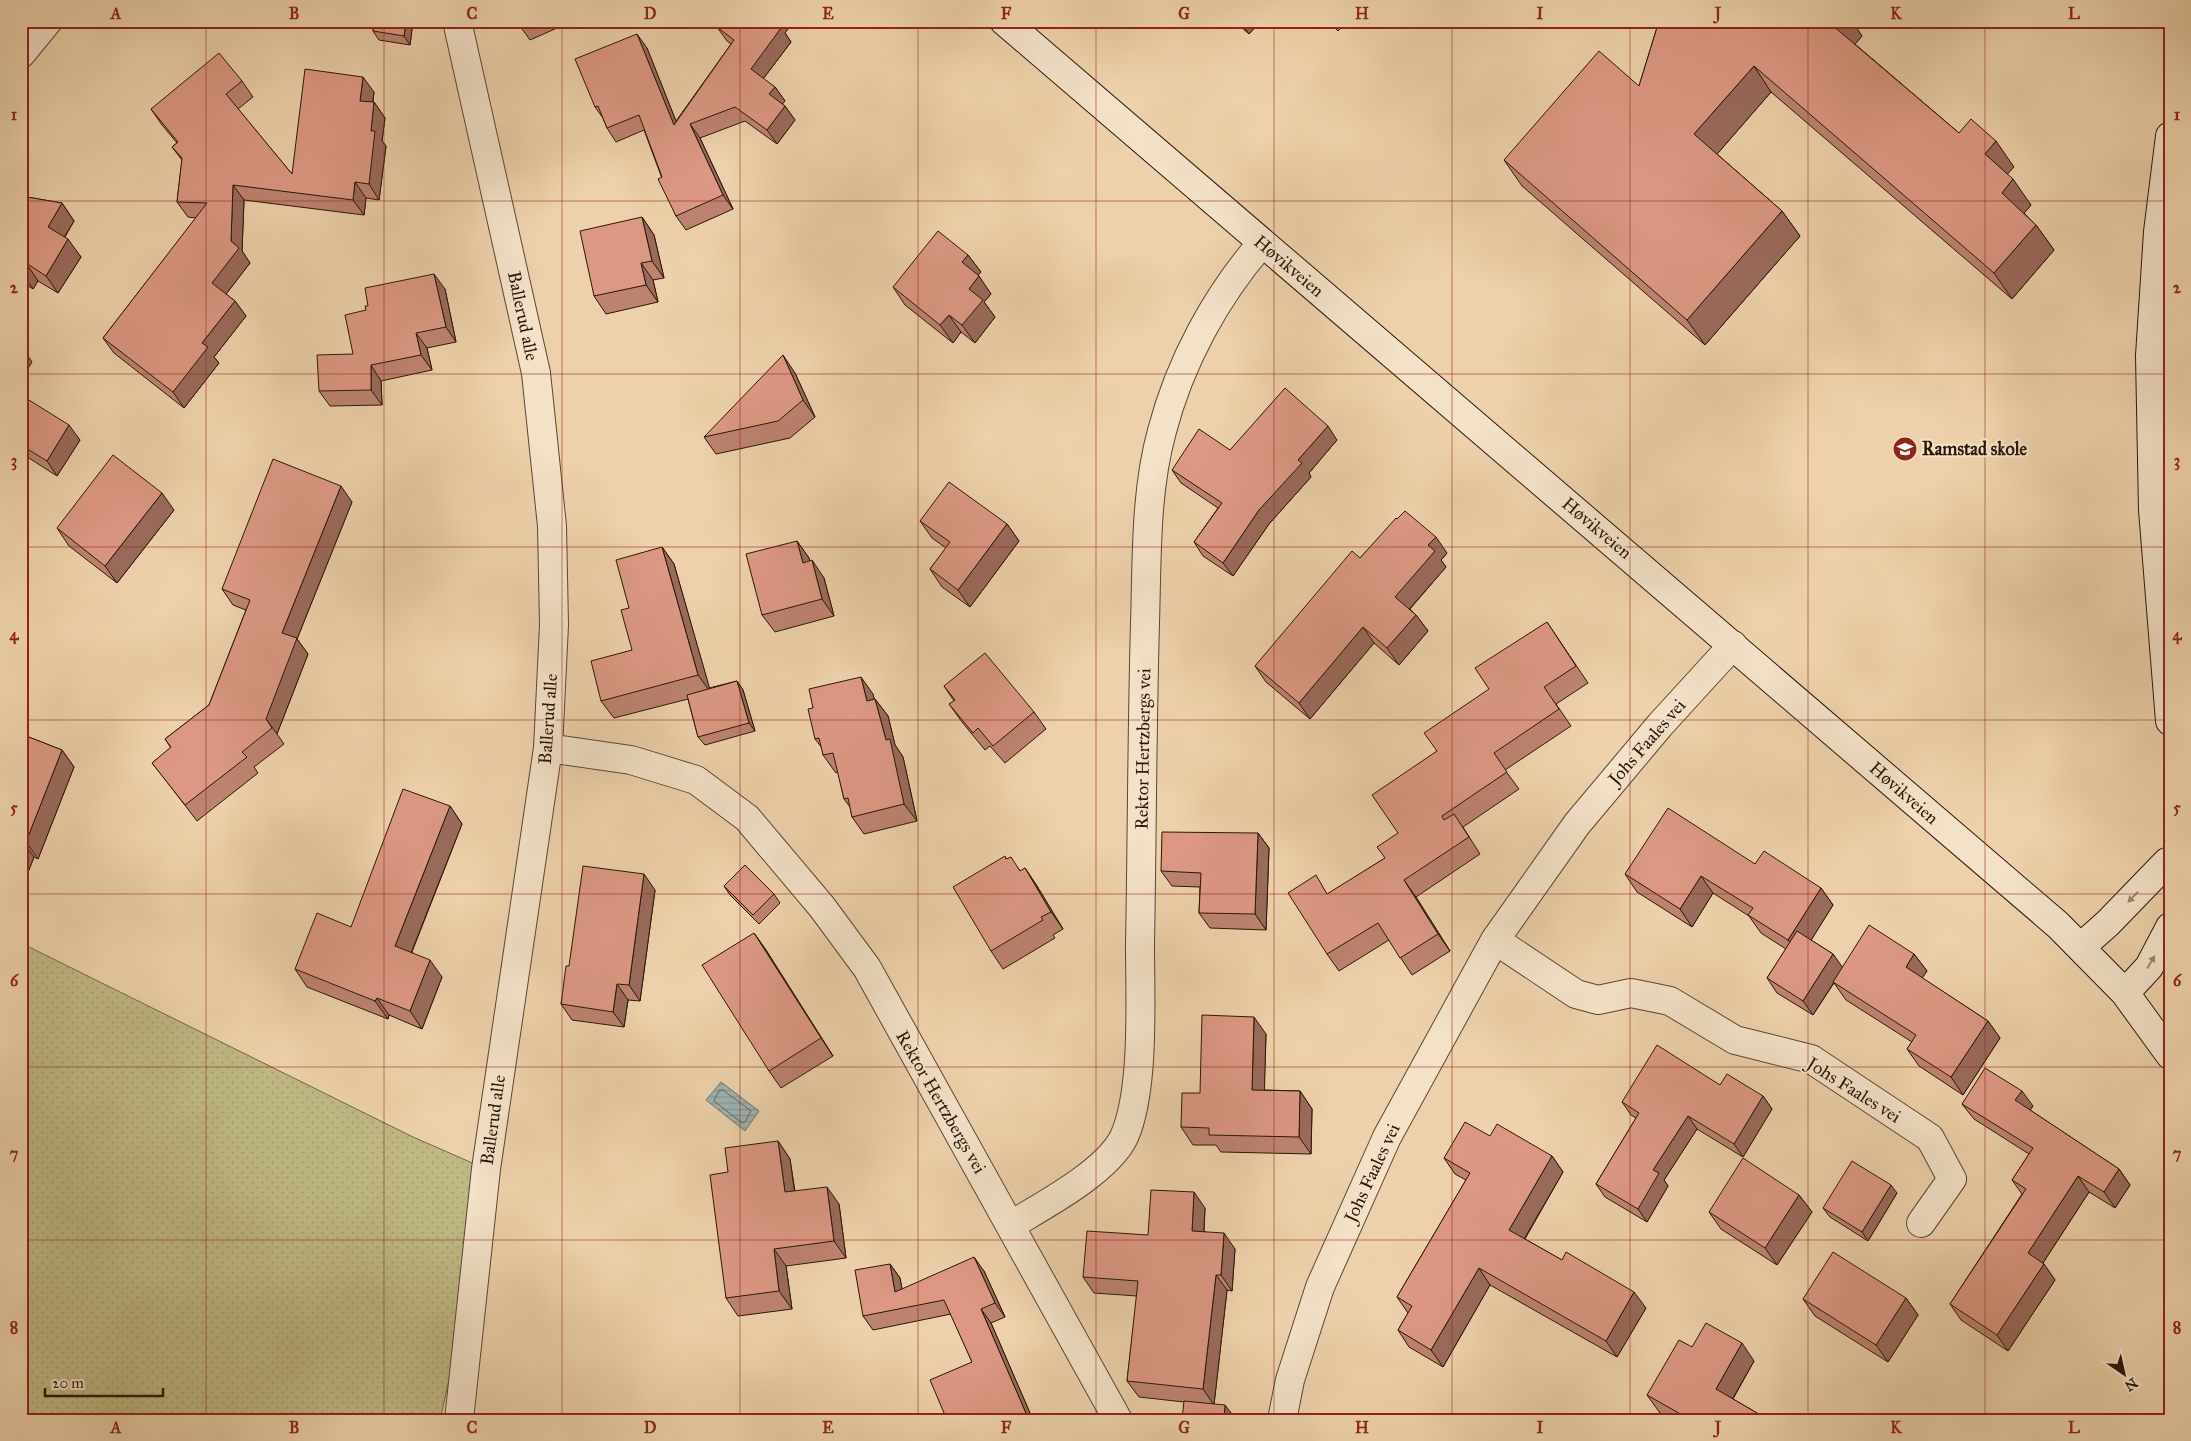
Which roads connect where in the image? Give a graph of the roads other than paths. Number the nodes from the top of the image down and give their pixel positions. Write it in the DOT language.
graph roads {
  1 [pos="48,21"];
  2 [pos="457,21"];
  3 [pos="1004,21"];
  4 [pos="21,54"];
  5 [pos="2170,136"];
  6 [pos="1262,243"];
  7 [pos="1733,645"];
  8 [pos="2170,720"];
  9 [pos="548,748"];
  10 [pos="2169,862"];
  11 [pos="2170,927"];
  12 [pos="1495,940"];
  13 [pos="2081,947"];
  14 [pos="2125,993"];
  15 [pos="2170,1055"];
  16 [pos="1921,1223"];
  17 [pos="1011,1225"];
  18 [pos="459,1420"];
  19 [pos="1118,1420"];
  20 [pos="1282,1420"];
  1 -- 4 [label="street"];
  2 -- 9 [label="street, Ballerud alle"];
  3 -- 6 [label="street, Høvikveien"];
  5 -- 8 [label="street"];
  6 -- 7 [label="street, Høvikveien"];
  6 -- 17 [label="street, Rektor Hertzbergs vei"];
  7 -- 12 [label="street, Johs Faales vei"];
  7 -- 13 [label="street, Høvikveien"];
  9 -- 17 [label="street, Rektor Hertzbergs vei"];
  9 -- 18 [label="street, Ballerud alle"];
  10 -- 13 [label="street, one-way"];
  14 -- 11 [label="street, one-way"];
  12 -- 16 [label="street, Johs Faales vei"];
  12 -- 20 [label="street, Johs Faales vei"];
  13 -- 14 [label="street, Høvikveien"];
  14 -- 15 [label="street, Høvikveien"];
  17 -- 19 [label="street, Rektor Hertzbergs vei"];
}
